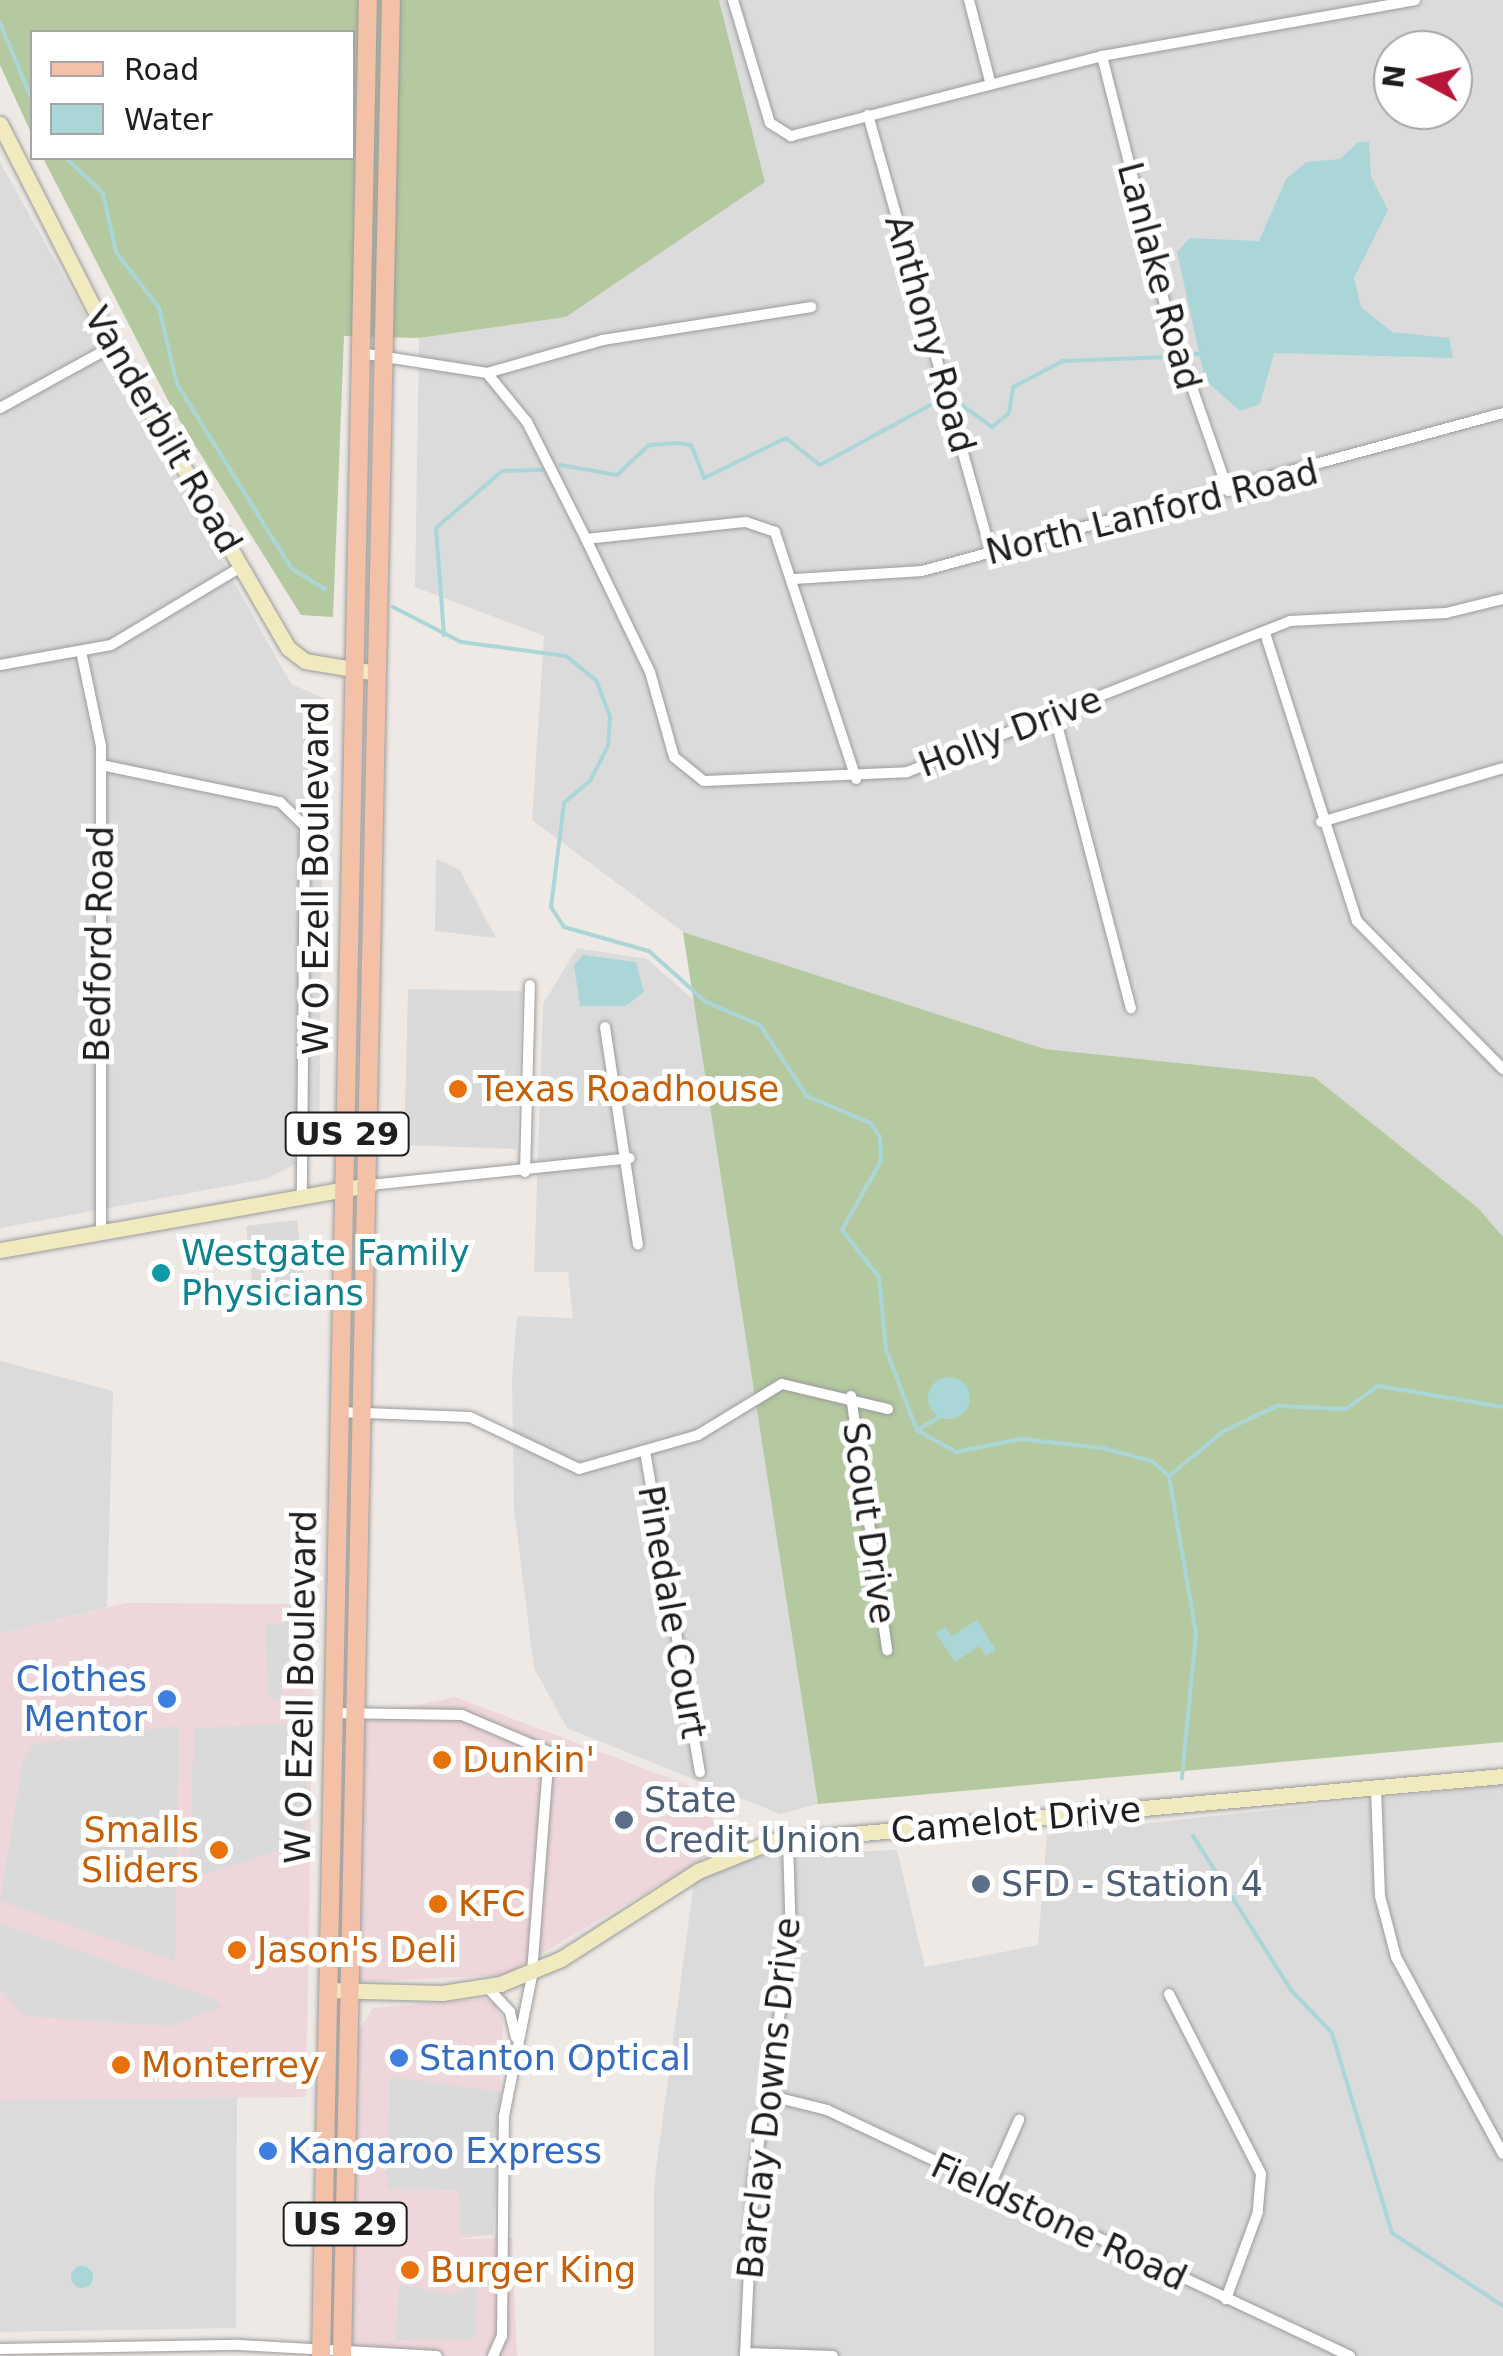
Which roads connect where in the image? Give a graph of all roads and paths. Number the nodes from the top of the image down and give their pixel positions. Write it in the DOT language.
graph roads {
  1 [pos="368,0"];
  2 [pos="390,0"];
  3 [pos="733,0"];
  4 [pos="969,0"];
  5 [pos="1414,0"];
  6 [pos="1102,56"];
  7 [pos="990,81"];
  8 [pos="868,116"];
  9 [pos="0,124"];
  10 [pos="810,308"];
  11 [pos="113,346"];
  12 [pos="360,353"];
  13 [pos="384,353"];
  14 [pos="487,373"];
  15 [pos="0,408"];
  16 [pos="1503,413"];
  17 [pos="1228,491"];
  18 [pos="586,539"];
  19 [pos="991,553"];
  20 [pos="241,567"];
  21 [pos="795,578"];
  22 [pos="1503,600"];
  23 [pos="1265,633"];
  24 [pos="82,656"];
  25 [pos="0,665"];
  26 [pos="350,670"];
  27 [pos="377,673"];
  28 [pos="1055,716"];
  29 [pos="101,765"];
  30 [pos="1503,768"];
  31 [pos="856,779"];
  32 [pos="1321,822"];
  33 [pos="530,985"];
  34 [pos="1131,1008"];
  35 [pos="606,1027"];
  36 [pos="1501,1063"];
  37 [pos="630,1158"];
  38 [pos="525,1172"];
  39 [pos="370,1185"];
  40 [pos="347,1186"];
  41 [pos="302,1195"];
  42 [pos="101,1234"];
  43 [pos="638,1245"];
  44 [pos="0,1250"];
  45 [pos="851,1396"];
  46 [pos="362,1409"];
  47 [pos="888,1409"];
  48 [pos="339,1412"];
  49 [pos="645,1451"];
  50 [pos="886,1650"];
  51 [pos="332,1713"];
  52 [pos="356,1713"];
  53 [pos="700,1772"];
  54 [pos="1503,1776"];
  55 [pos="1376,1788"];
  56 [pos="788,1839"];
  57 [pos="533,1972"];
  58 [pos="487,1987"];
  59 [pos="327,1990"];
  60 [pos="350,1991"];
  61 [pos="1169,1994"];
  62 [pos="516,2038"];
  63 [pos="766,2095"];
  64 [pos="1019,2120"];
  65 [pos="1503,2154"];
  66 [pos="988,2190"];
  67 [pos="1226,2299"];
  68 [pos="0,2348"];
  69 [pos="239,2350"];
  70 [pos="321,2352"];
  71 [pos="342,2353"];
  72 [pos="140,2354"];
  73 [pos="745,2354"];
  74 [pos="437,2356"];
  75 [pos="493,2356"];
  76 [pos="833,2356"];
  77 [pos="1350,2356"];
  1 -- 12 [label="main road, W O Ezell Boulevard / US 29"];
  2 -- 13 [label="main road, W O Ezell Boulevard / US 29"];
  3 -- 8 [label="street"];
  4 -- 7 [label="street"];
  5 -- 6 [label="street"];
  6 -- 7 [label="street"];
  6 -- 17 [label="street, Lanlake Road"];
  7 -- 8 [label="street"];
  8 -- 19 [label="street, Anthony Road"];
  9 -- 11 [label="street, Vanderbilt Road"];
  10 -- 14 [label="street"];
  11 -- 15 [label="street"];
  11 -- 20 [label="street, Vanderbilt Road"];
  12 -- 13 [label="street"];
  12 -- 26 [label="main road, W O Ezell Boulevard / US 29"];
  13 -- 14 [label="street"];
  13 -- 27 [label="main road, W O Ezell Boulevard / US 29"];
  14 -- 18 [label="street, Holly Drive"];
  16 -- 17 [label="street, North Lanford Road"];
  17 -- 19 [label="street, North Lanford Road"];
  18 -- 21 [label="street"];
  18 -- 31 [label="street, Holly Drive"];
  19 -- 21 [label="street, North Lanford Road"];
  20 -- 24 [label="street"];
  20 -- 26 [label="street, Vanderbilt Road"];
  21 -- 31 [label="street"];
  22 -- 23 [label="street, Holly Drive"];
  23 -- 28 [label="street, Holly Drive"];
  23 -- 32 [label="street"];
  24 -- 25 [label="street"];
  24 -- 29 [label="street, Bedford Road"];
  26 -- 27 [label="street, Vanderbilt Road"];
  26 -- 40 [label="main road, W O Ezell Boulevard / US 29"];
  27 -- 39 [label="main road, W O Ezell Boulevard / US 29"];
  28 -- 31 [label="street, Holly Drive"];
  28 -- 34 [label="street"];
  29 -- 41 [label="street"];
  29 -- 42 [label="street, Bedford Road"];
  30 -- 32 [label="street"];
  32 -- 36 [label="street"];
  33 -- 38 [label="street"];
  35 -- 37 [label="street"];
  37 -- 38 [label="street"];
  37 -- 43 [label="street"];
  38 -- 39 [label="street"];
  39 -- 40 [label="street"];
  39 -- 46 [label="main road, W O Ezell Boulevard / US 29"];
  40 -- 41 [label="street"];
  40 -- 48 [label="main road, W O Ezell Boulevard / US 29"];
  41 -- 42 [label="street"];
  42 -- 44 [label="street"];
  45 -- 47 [label="street"];
  45 -- 49 [label="street"];
  45 -- 50 [label="street, Scout Drive"];
  46 -- 48 [label="street"];
  46 -- 49 [label="street"];
  46 -- 52 [label="main road, W O Ezell Boulevard / US 29"];
  48 -- 51 [label="main road, W O Ezell Boulevard / US 29"];
  49 -- 53 [label="street, Pinedale Court"];
  51 -- 52 [label="street"];
  51 -- 59 [label="main road, W O Ezell Boulevard / US 29"];
  52 -- 57 [label="street"];
  52 -- 60 [label="main road, W O Ezell Boulevard / US 29"];
  54 -- 55 [label="street, Camelot Drive"];
  55 -- 56 [label="street, Camelot Drive"];
  55 -- 65 [label="street"];
  56 -- 57 [label="street, Camelot Drive"];
  56 -- 63 [label="street, Barclay Downs Drive"];
  57 -- 58 [label="street, Camelot Drive"];
  57 -- 62 [label="street"];
  58 -- 60 [label="street, Camelot Drive"];
  58 -- 62 [label="street"];
  59 -- 60 [label="street, Camelot Drive"];
  59 -- 70 [label="main road, W O Ezell Boulevard / US 29"];
  60 -- 71 [label="main road, W O Ezell Boulevard / US 29"];
  61 -- 67 [label="street"];
  62 -- 75 [label="street"];
  63 -- 66 [label="street, Fieldstone Road"];
  63 -- 73 [label="street, Barclay Downs Drive"];
  64 -- 66 [label="street"];
  66 -- 67 [label="street, Fieldstone Road"];
  67 -- 77 [label="street, Fieldstone Road"];
  68 -- 72 [label="street"];
  69 -- 70 [label="street"];
  69 -- 72 [label="street"];
  70 -- 71 [label="street"];
  71 -- 74 [label="street"];
  73 -- 76 [label="street"];
}
